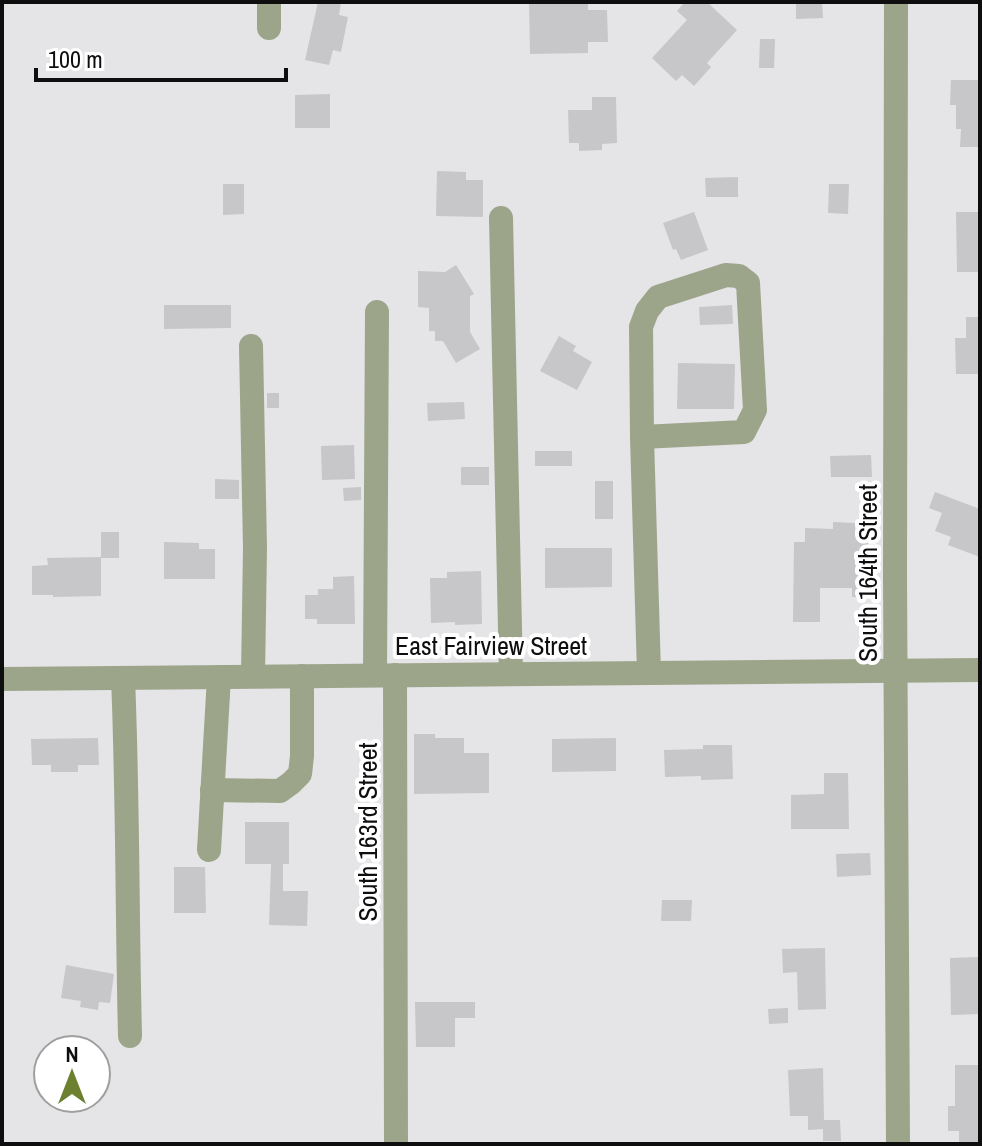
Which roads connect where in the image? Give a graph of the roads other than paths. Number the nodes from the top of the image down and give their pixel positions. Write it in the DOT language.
graph roads {
  1 [pos="269,2"];
  2 [pos="896,2"];
  3 [pos="269,28"];
  4 [pos="501,218"];
  5 [pos="377,312"];
  6 [pos="251,346"];
  7 [pos="642,437"];
  8 [pos="980,670"];
  9 [pos="896,671"];
  10 [pos="649,673"];
  11 [pos="511,674"];
  12 [pos="385,675"];
  13 [pos="253,676"];
  14 [pos="302,676"];
  15 [pos="219,677"];
  16 [pos="123,678"];
  17 [pos="2,679"];
  18 [pos="212,790"];
  19 [pos="209,850"];
  20 [pos="130,1036"];
  21 [pos="396,1144"];
  22 [pos="898,1144"];
  1 -- 3 [label="street"];
  2 -- 9 [label="street, South 164th Street"];
  4 -- 11 [label="street"];
  5 -- 12 [label="street, South 163rd Street"];
  6 -- 13 [label="street"];
  7 -- 7 [label="street"];
  7 -- 10 [label="street"];
  8 -- 9 [label="street, East Fairview Street"];
  9 -- 10 [label="street, East Fairview Street"];
  9 -- 22 [label="street, South 164th Street"];
  10 -- 11 [label="street, East Fairview Street"];
  11 -- 12 [label="street, East Fairview Street"];
  12 -- 14 [label="street, East Fairview Street"];
  12 -- 21 [label="street, South 163rd Street"];
  13 -- 14 [label="street, East Fairview Street"];
  13 -- 15 [label="street, East Fairview Street"];
  14 -- 18 [label="street"];
  15 -- 16 [label="street, East Fairview Street"];
  15 -- 18 [label="street"];
  16 -- 17 [label="street, East Fairview Street"];
  16 -- 20 [label="street"];
  18 -- 19 [label="street"];
}
